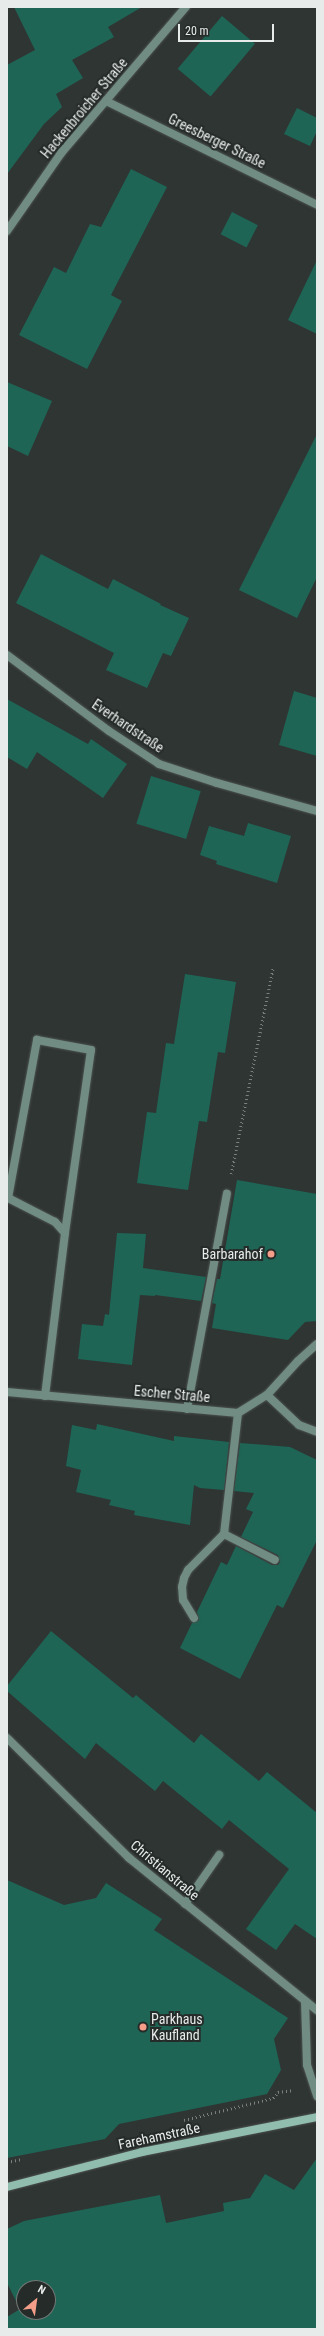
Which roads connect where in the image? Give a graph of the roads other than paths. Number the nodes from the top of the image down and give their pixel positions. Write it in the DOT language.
graph roads {
  1 [pos="186,7"];
  2 [pos="106,101"];
  3 [pos="317,205"];
  4 [pos="7,231"];
  5 [pos="7,655"];
  6 [pos="317,811"];
  7 [pos="227,1194"];
  8 [pos="65,1233"];
  9 [pos="317,1344"];
  10 [pos="7,1392"];
  11 [pos="267,1395"];
  12 [pos="45,1396"];
  13 [pos="187,1409"];
  14 [pos="238,1413"];
  15 [pos="317,1432"];
  16 [pos="224,1534"];
  17 [pos="275,1560"];
  18 [pos="194,1618"];
  19 [pos="7,1738"];
  20 [pos="219,1855"];
  21 [pos="185,1904"];
  22 [pos="305,2001"];
  23 [pos="317,2010"];
  24 [pos="317,2096"];
  25 [pos="317,2117"];
  26 [pos="7,2187"];
  1 -- 2 [label="street, Hackenbroicher Straße"];
  2 -- 3 [label="street, Greesberger Straße"];
  2 -- 4 [label="street, Hackenbroicher Straße"];
  5 -- 6 [label="street, Everhardstraße"];
  7 -- 13 [label="street"];
  8 -- 8 [label="street"];
  8 -- 12 [label="street"];
  9 -- 11 [label="street"];
  10 -- 12 [label="street, Escher Straße"];
  11 -- 14 [label="street"];
  11 -- 15 [label="street"];
  12 -- 13 [label="street, Escher Straße"];
  13 -- 14 [label="street, Escher Straße"];
  14 -- 16 [label="street"];
  16 -- 17 [label="street"];
  16 -- 18 [label="street"];
  19 -- 21 [label="street, Christianstraße"];
  20 -- 21 [label="street"];
  21 -- 22 [label="street, Christianstraße"];
  22 -- 23 [label="street, Christianstraße"];
  22 -- 24 [label="street"];
  25 -- 26 [label="main road, Farehamstraße"];
}
